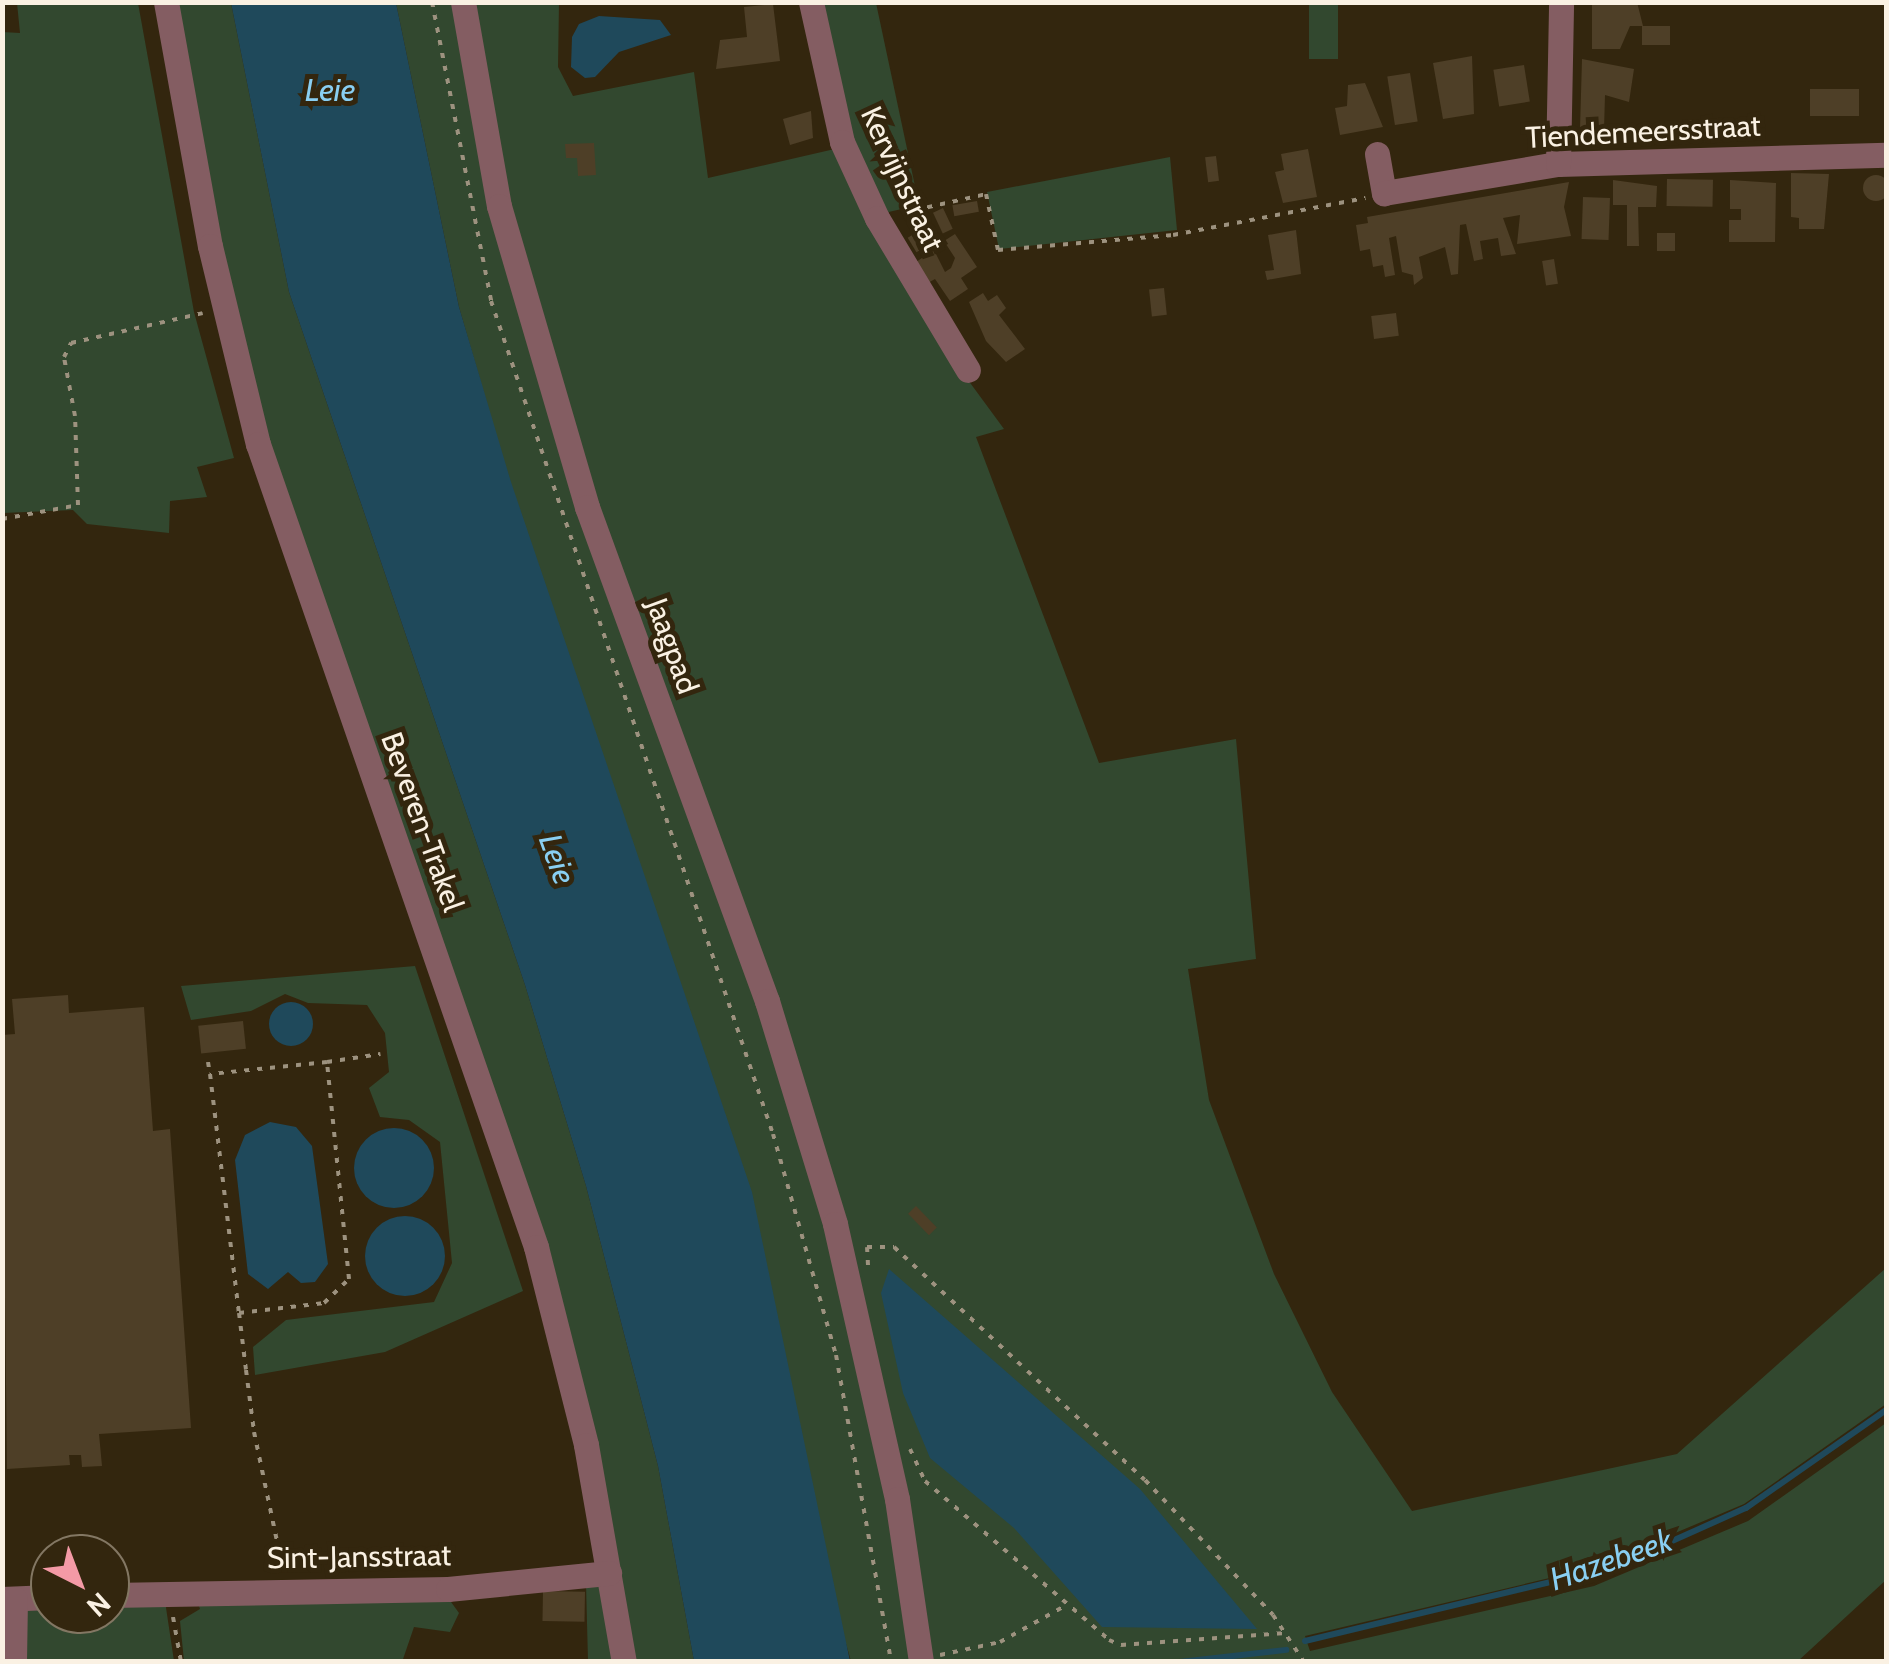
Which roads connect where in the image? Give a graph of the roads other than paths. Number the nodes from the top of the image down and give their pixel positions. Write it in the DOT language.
graph roads {
  1 [pos="166,2"];
  2 [pos="463,2"];
  3 [pos="811,2"];
  4 [pos="1561,2"];
  5 [pos="1377,154"];
  6 [pos="1886,155"];
  7 [pos="1558,164"];
  8 [pos="968,370"];
  9 [pos="609,1573"];
  10 [pos="130,1593"];
  11 [pos="9,1599"];
  12 [pos="921,1660"];
  13 [pos="14,1662"];
  14 [pos="624,1662"];
  1 -- 9 [label="street, Beveren-Trakel"];
  2 -- 12 [label="street, Jaagpad"];
  3 -- 8 [label="street, Kervijnstraat"];
  4 -- 7 [label="street"];
  5 -- 7 [label="street, Tiendemeersstraat"];
  6 -- 7 [label="street, Tiendemeersstraat"];
  9 -- 10 [label="street, Sint-Jansstraat"];
  9 -- 14 [label="street, Beveren-Trakel"];
  11 -- 13 [label="street"];
}
